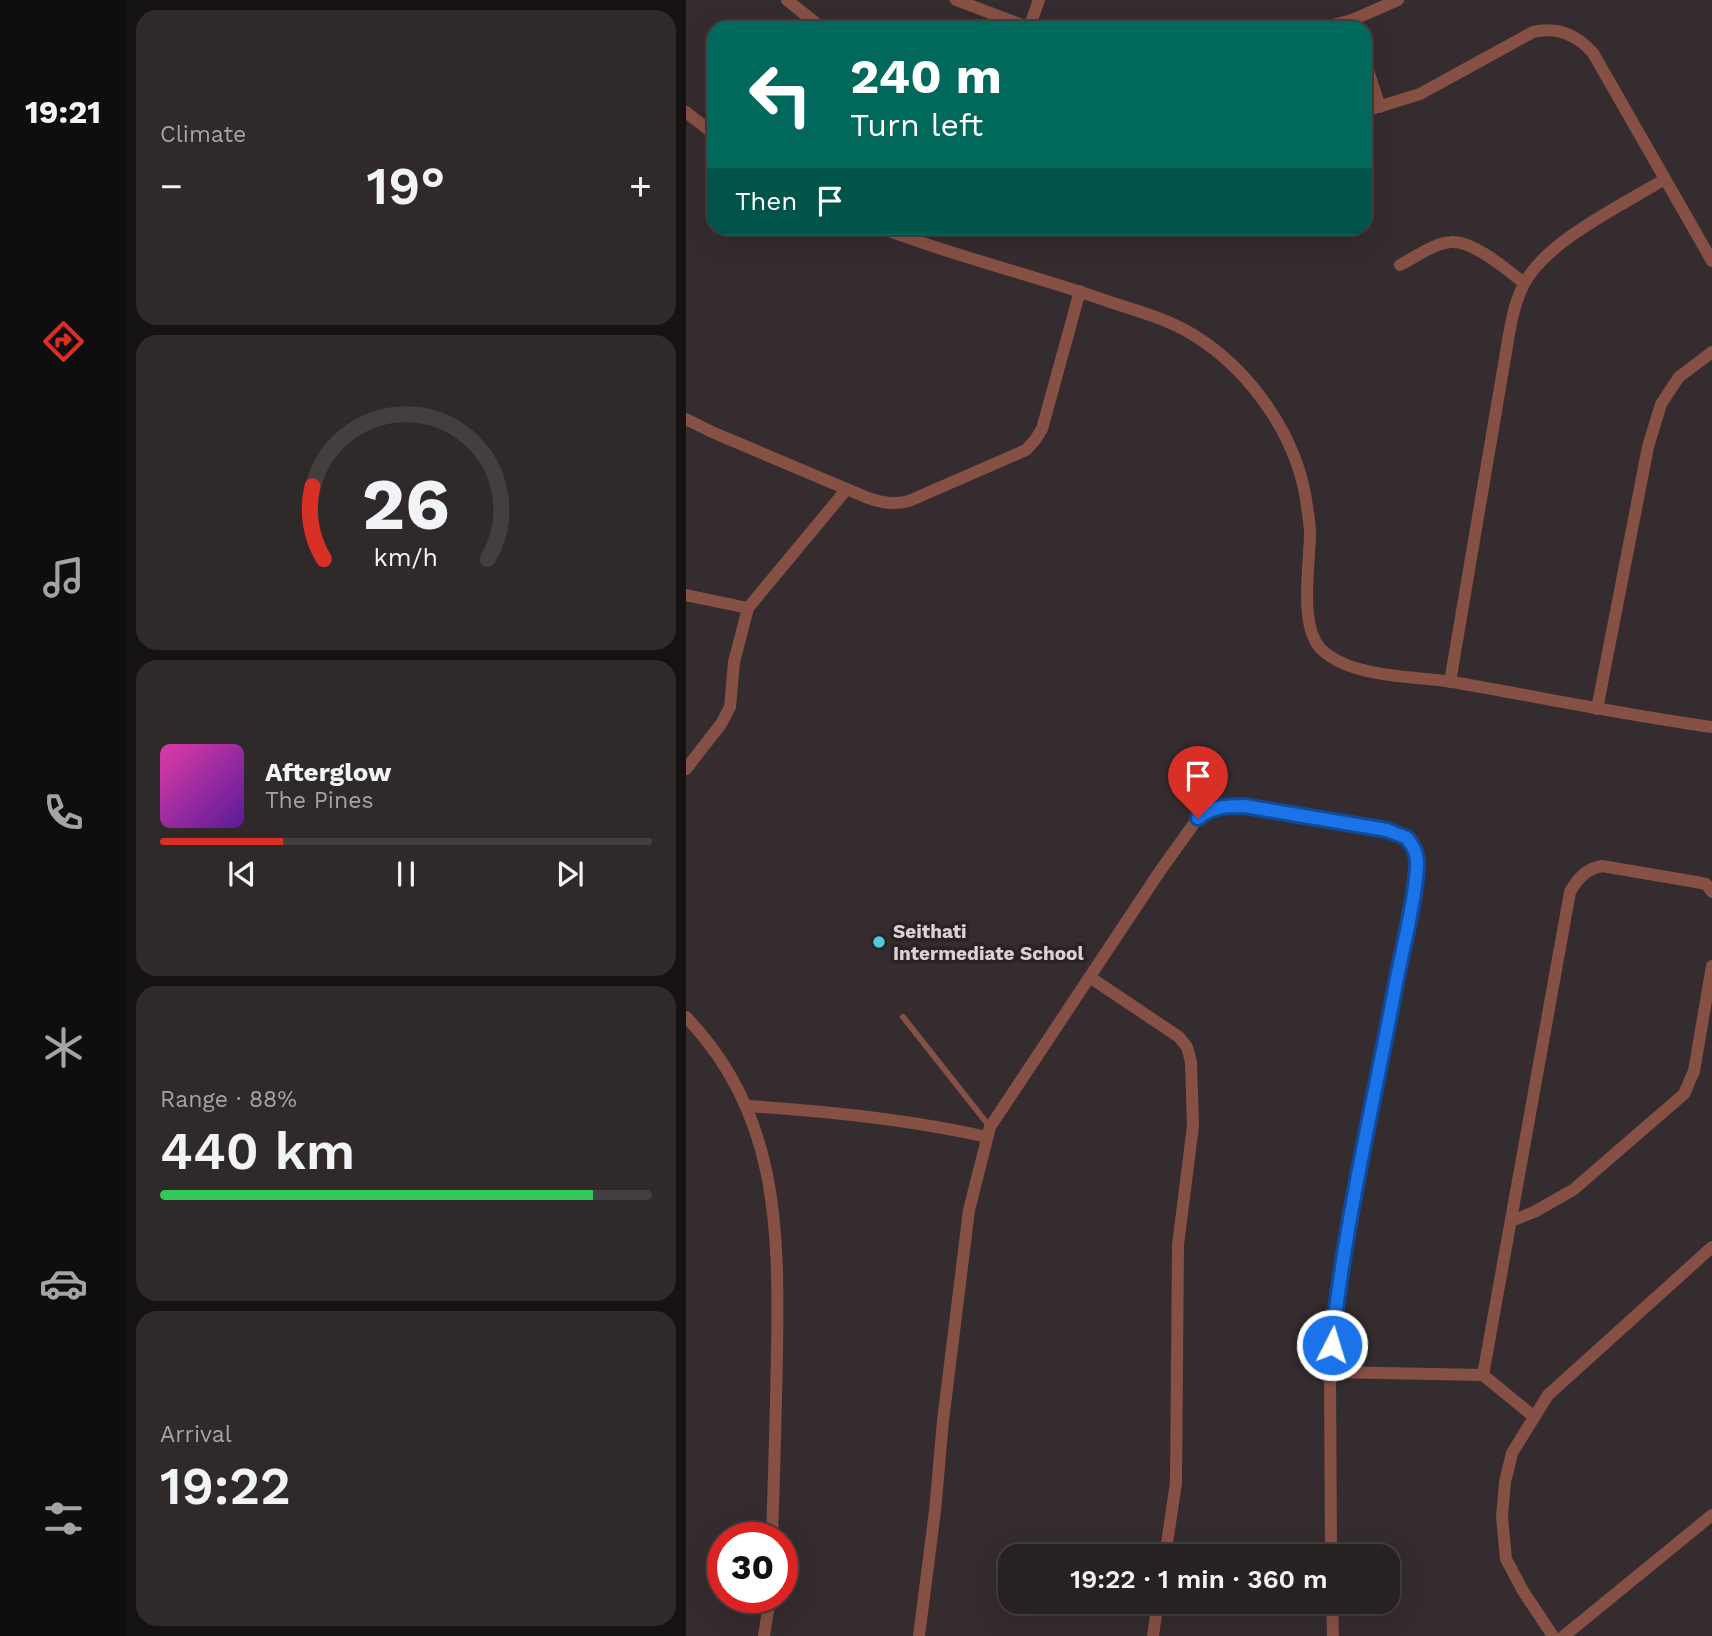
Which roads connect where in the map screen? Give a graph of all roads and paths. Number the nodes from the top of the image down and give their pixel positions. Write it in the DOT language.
graph roads {
  1 [pos="787,0"];
  2 [pos="956,0"];
  3 [pos="1039,0"];
  4 [pos="1398,0"];
  5 [pos="813,21"];
  6 [pos="1011,21"];
  7 [pos="1032,21"];
  8 [pos="1359,21"];
  9 [pos="1372,82"];
  10 [pos="1380,107"];
  11 [pos="1372,109"];
  12 [pos="686,112"];
  13 [pos="707,128"];
  14 [pos="1665,179"];
  15 [pos="901,235"];
  16 [pos="1712,261"];
  17 [pos="1401,265"];
  18 [pos="1524,283"];
  19 [pos="1080,291"];
  20 [pos="1712,352"];
  21 [pos="686,419"];
  22 [pos="846,489"];
  23 [pos="686,595"];
  24 [pos="748,608"];
  25 [pos="1450,682"];
  26 [pos="1597,709"];
  27 [pos="1712,727"];
  28 [pos="686,769"];
  29 [pos="1712,892"];
  30 [pos="1712,966"];
  31 [pos="1091,978"];
  32 [pos="686,1017"];
  33 [pos="903,1017"];
  34 [pos="747,1106"];
  35 [pos="989,1132"];
  36 [pos="1511,1221"];
  37 [pos="1712,1247"];
  38 [pos="1330,1372"];
  39 [pos="1483,1375"];
  40 [pos="1533,1416"];
  41 [pos="1712,1515"];
  42 [pos="772,1522"];
  43 [pos="1167,1544"];
  44 [pos="1331,1544"];
  45 [pos="768,1613"];
  46 [pos="1156,1614"];
  47 [pos="1332,1614"];
  48 [pos="764,1636"];
  49 [pos="919,1636"];
  50 [pos="1153,1636"];
  51 [pos="1333,1636"];
  52 [pos="1553,1636"];
  53 [pos="1564,1636"];
  1 -- 5 [label="street"];
  2 -- 6 [label="street"];
  3 -- 7 [label="street"];
  4 -- 8 [label="street"];
  9 -- 10 [label="street"];
  10 -- 11 [label="street"];
  10 -- 14 [label="street"];
  12 -- 13 [label="street"];
  14 -- 16 [label="street"];
  14 -- 18 [label="street"];
  15 -- 19 [label="street"];
  17 -- 18 [label="street"];
  18 -- 25 [label="street"];
  19 -- 22 [label="street"];
  19 -- 25 [label="street"];
  20 -- 26 [label="street"];
  21 -- 22 [label="street"];
  22 -- 24 [label="street"];
  23 -- 24 [label="street"];
  24 -- 28 [label="street"];
  25 -- 26 [label="street"];
  26 -- 27 [label="street"];
  29 -- 36 [label="street"];
  30 -- 36 [label="street"];
  31 -- 35 [label="street"];
  31 -- 38 [label="street"];
  31 -- 43 [label="street"];
  32 -- 34 [label="street"];
  33 -- 35 [label="lane"];
  34 -- 35 [label="street"];
  34 -- 42 [label="street"];
  35 -- 49 [label="street"];
  36 -- 39 [label="street"];
  37 -- 40 [label="street"];
  38 -- 39 [label="street"];
  38 -- 44 [label="street"];
  39 -- 40 [label="street"];
  40 -- 52 [label="street"];
  41 -- 53 [label="street"];
  45 -- 48 [label="street"];
  46 -- 50 [label="street"];
  47 -- 51 [label="street"];
}
